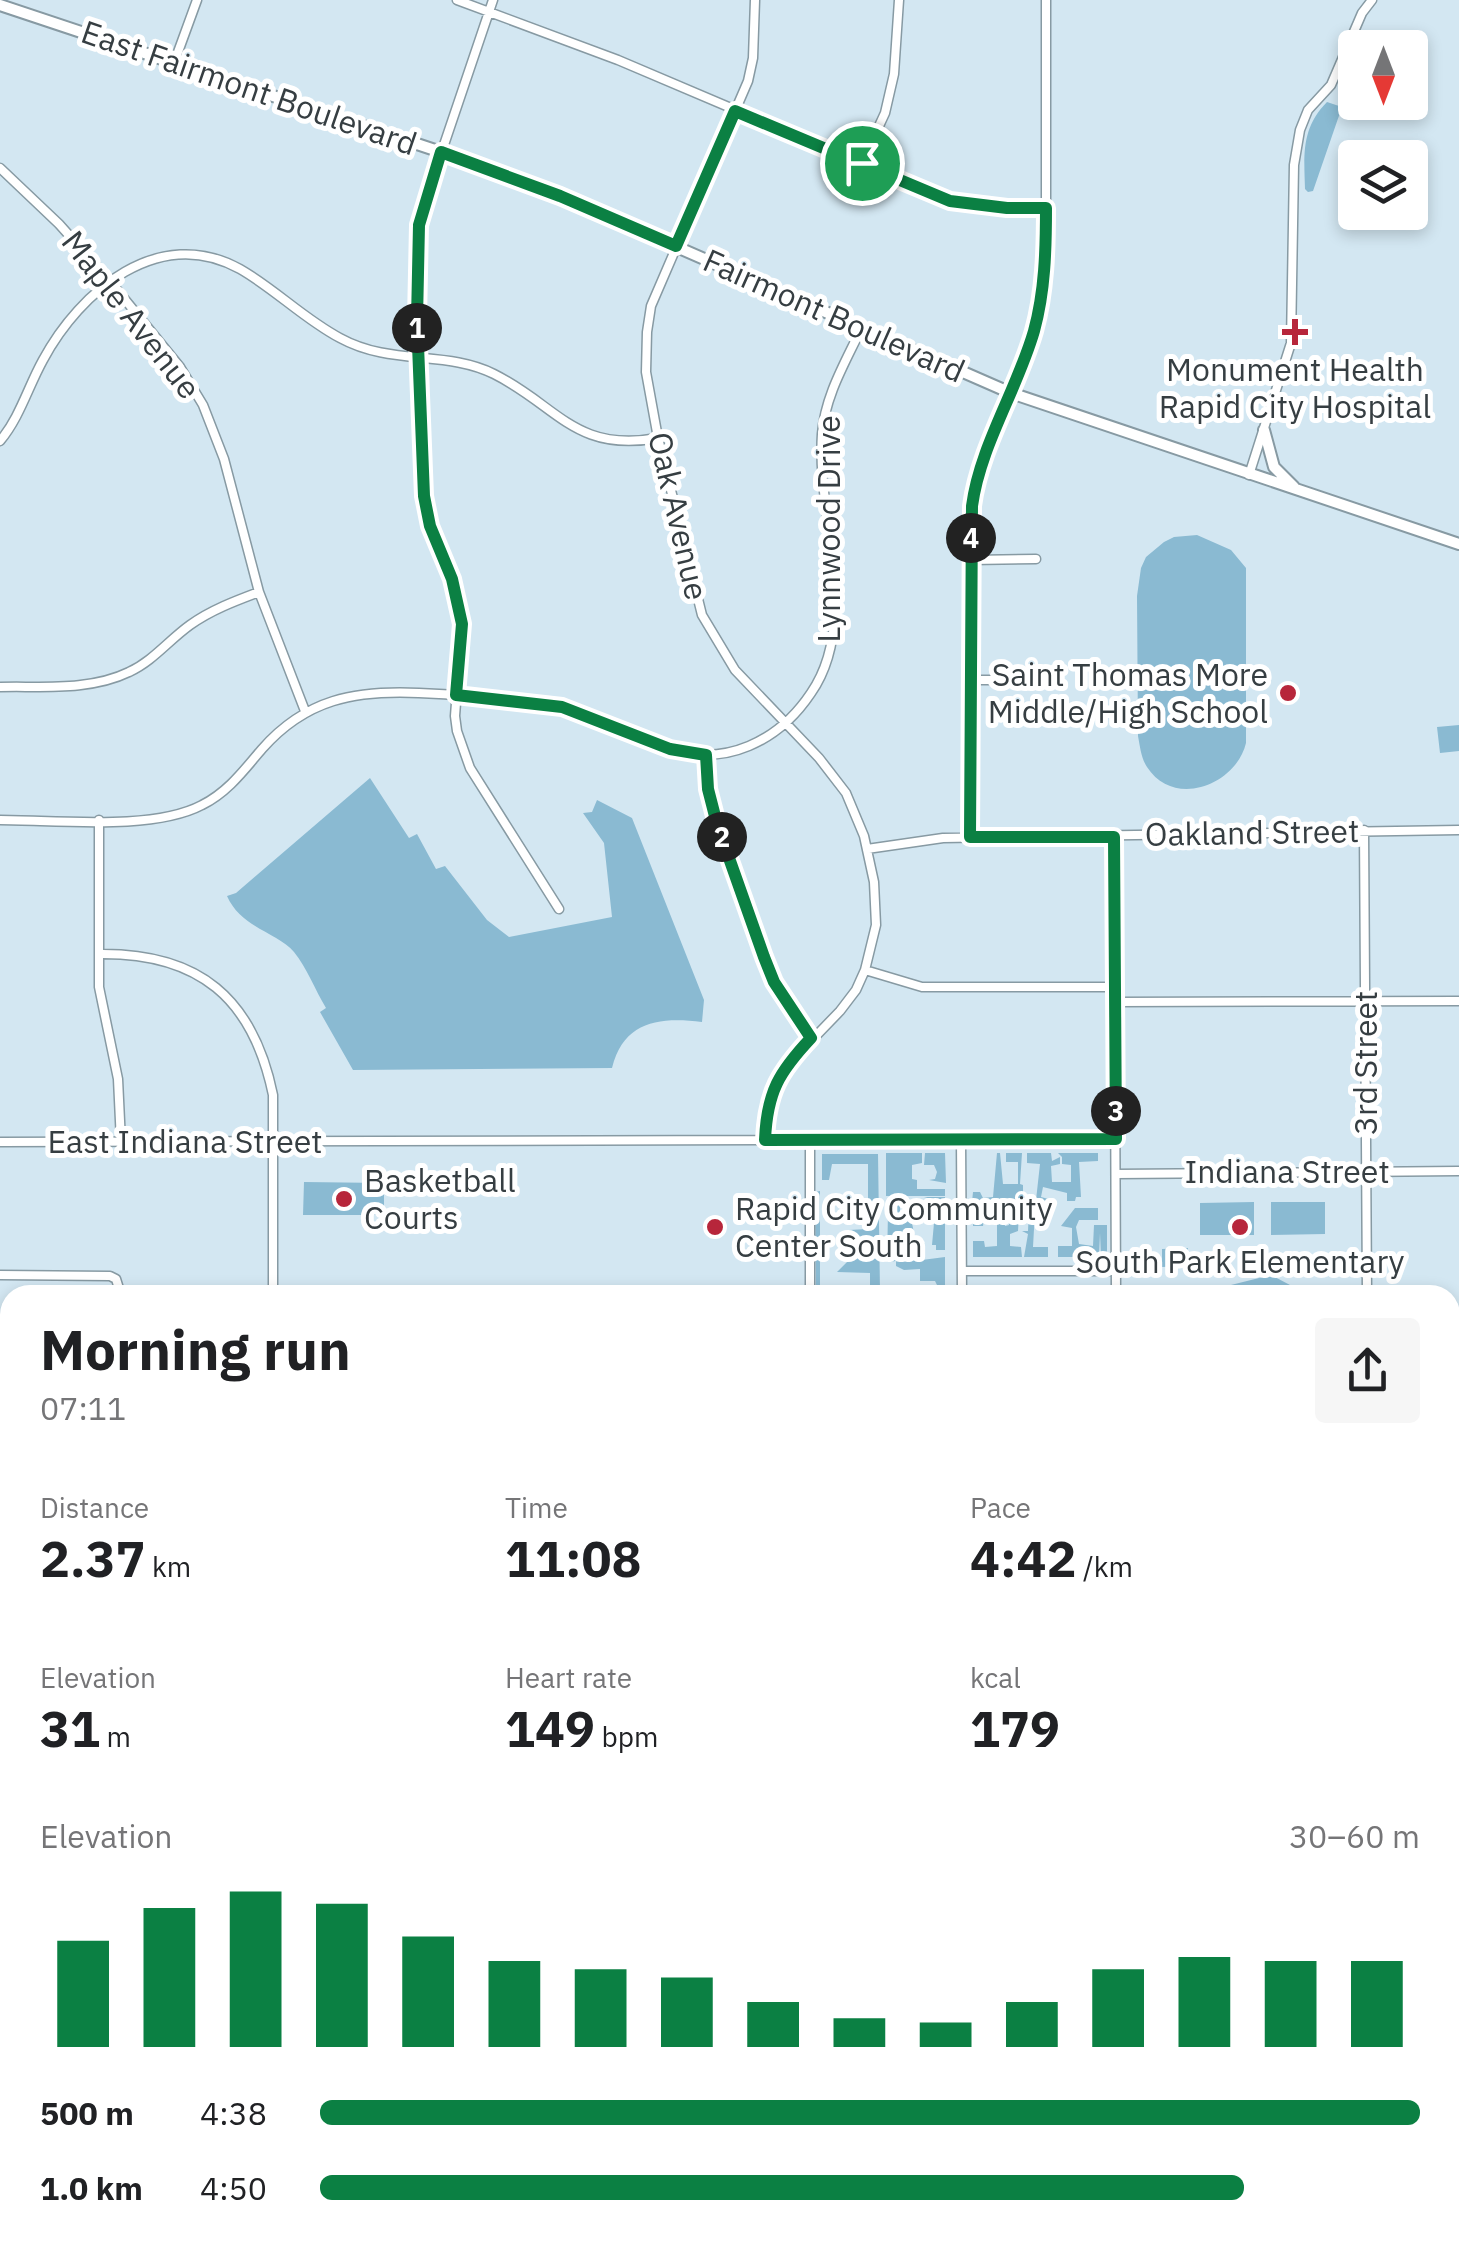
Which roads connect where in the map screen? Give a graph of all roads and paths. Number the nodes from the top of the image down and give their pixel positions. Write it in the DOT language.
graph roads {
  1 [pos="196,0"];
  2 [pos="457,0"];
  3 [pos="493,0"];
  4 [pos="755,0"];
  5 [pos="900,0"];
  6 [pos="1046,0"];
  7 [pos="1372,0"];
  8 [pos="0,5"];
  9 [pos="490,11"];
  10 [pos="174,62"];
  11 [pos="735,111"];
  12 [pos="441,152"];
  13 [pos="862,163"];
  14 [pos="0,168"];
  15 [pos="1046,208"];
  16 [pos="676,246"];
  17 [pos="109,280"];
  18 [pos="861,328"];
  19 [pos="418,359"];
  20 [pos="1011,393"];
  21 [pos="1264,430"];
  22 [pos="658,438"];
  23 [pos="0,441"];
  24 [pos="1249,475"];
  25 [pos="1298,491"];
  26 [pos="1459,544"];
  27 [pos="1036,559"];
  28 [pos="970,560"];
  29 [pos="259,592"];
  30 [pos="970,680"];
  31 [pos="1036,680"];
  32 [pos="0,686"];
  33 [pos="456,695"];
  34 [pos="305,711"];
  35 [pos="787,724"];
  36 [pos="706,755"];
  37 [pos="0,820"];
  38 [pos="99,820"];
  39 [pos="1364,830"];
  40 [pos="1459,830"];
  41 [pos="970,837"];
  42 [pos="1114,837"];
  43 [pos="867,849"];
  44 [pos="559,909"];
  45 [pos="100,954"];
  46 [pos="866,970"];
  47 [pos="1115,987"];
  48 [pos="1366,1001"];
  49 [pos="1459,1001"];
  50 [pos="1115,1002"];
  51 [pos="811,1038"];
  52 [pos="962,1139"];
  53 [pos="1116,1139"];
  54 [pos="765,1140"];
  55 [pos="810,1140"];
  56 [pos="0,1142"];
  57 [pos="121,1142"];
  58 [pos="273,1142"];
  59 [pos="1459,1171"];
  60 [pos="1366,1172"];
  61 [pos="1116,1174"];
  62 [pos="962,1271"];
  63 [pos="1116,1271"];
  64 [pos="0,1274"];
  65 [pos="118,1285"];
  66 [pos="274,1285"];
  67 [pos="810,1285"];
  68 [pos="962,1285"];
  69 [pos="1116,1285"];
  70 [pos="1367,1285"];
  1 -- 10 [label="street"];
  2 -- 9 [label="street"];
  3 -- 9 [label="street"];
  4 -- 11 [label="street, Oak Avenue"];
  5 -- 13 [label="street"];
  6 -- 15 [label="street"];
  7 -- 21 [label="street"];
  8 -- 10 [label="street, East Fairmont Boulevard"];
  9 -- 11 [label="street"];
  9 -- 12 [label="street"];
  10 -- 12 [label="street, East Fairmont Boulevard"];
  11 -- 13 [label="street"];
  11 -- 16 [label="street, Oak Avenue"];
  12 -- 16 [label="street, Fairmont Boulevard"];
  12 -- 19 [label="street"];
  13 -- 15 [label="street"];
  14 -- 17 [label="street, Maple Avenue"];
  15 -- 20 [label="street"];
  16 -- 18 [label="street, Fairmont Boulevard"];
  16 -- 22 [label="street, Oak Avenue"];
  17 -- 19 [label="street"];
  17 -- 23 [label="street"];
  17 -- 29 [label="street, Maple Avenue"];
  18 -- 20 [label="street, Fairmont Boulevard"];
  18 -- 35 [label="street, Lynnwood Drive"];
  19 -- 22 [label="street"];
  19 -- 33 [label="street"];
  20 -- 24 [label="street, Fairmont Boulevard"];
  20 -- 28 [label="street"];
  21 -- 24 [label="street"];
  21 -- 25 [label="street"];
  22 -- 35 [label="street, Oak Avenue"];
  24 -- 25 [label="street, Fairmont Boulevard"];
  25 -- 26 [label="street, Fairmont Boulevard"];
  27 -- 28 [label="street"];
  28 -- 30 [label="street"];
  29 -- 32 [label="street"];
  29 -- 34 [label="street, Maple Avenue"];
  30 -- 31 [label="street"];
  30 -- 41 [label="street"];
  33 -- 34 [label="street"];
  33 -- 36 [label="street"];
  33 -- 44 [label="street"];
  34 -- 38 [label="street"];
  35 -- 36 [label="street"];
  35 -- 43 [label="street, Oak Avenue"];
  36 -- 51 [label="street"];
  37 -- 38 [label="street"];
  38 -- 45 [label="street"];
  39 -- 40 [label="street, Oakland Street"];
  39 -- 42 [label="street, Oakland Street"];
  39 -- 48 [label="street, 3rd Street"];
  41 -- 42 [label="street, Oakland Street"];
  41 -- 43 [label="street, Oakland Street"];
  42 -- 47 [label="street"];
  43 -- 46 [label="street, Oak Avenue"];
  45 -- 57 [label="street"];
  45 -- 58 [label="street"];
  46 -- 47 [label="street"];
  46 -- 51 [label="street, Oak Avenue"];
  47 -- 50 [label="street"];
  48 -- 49 [label="street"];
  48 -- 50 [label="street"];
  48 -- 60 [label="street, 3rd Street"];
  50 -- 53 [label="street"];
  51 -- 54 [label="street, Oak Avenue"];
  52 -- 53 [label="street"];
  52 -- 55 [label="street"];
  52 -- 62 [label="street"];
  53 -- 61 [label="street"];
  54 -- 55 [label="street"];
  54 -- 58 [label="street, East Indiana Street"];
  55 -- 67 [label="street"];
  56 -- 57 [label="street, East Indiana Street"];
  57 -- 58 [label="street, East Indiana Street"];
  58 -- 66 [label="street"];
  59 -- 60 [label="street, Indiana Street"];
  60 -- 61 [label="street, Indiana Street"];
  60 -- 70 [label="street, 3rd Street"];
  61 -- 63 [label="street"];
  62 -- 63 [label="street"];
  62 -- 68 [label="street"];
  63 -- 69 [label="street"];
  64 -- 65 [label="street"];
}
